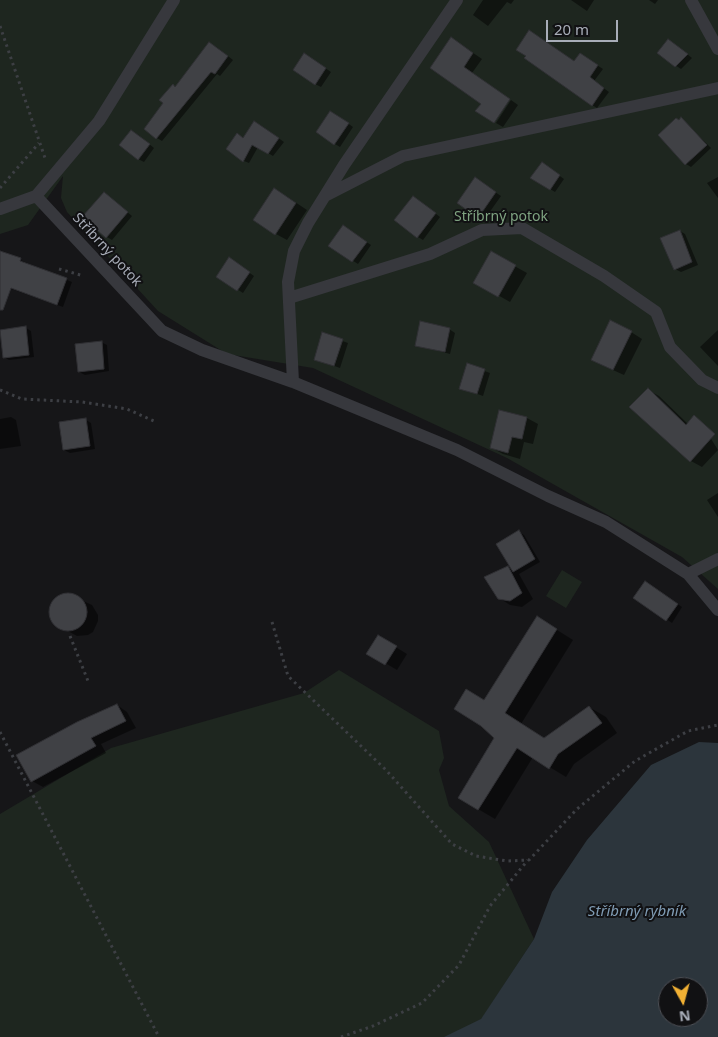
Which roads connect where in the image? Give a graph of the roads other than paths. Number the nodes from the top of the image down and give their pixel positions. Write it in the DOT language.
graph roads {
  1 [pos="174,0"];
  2 [pos="457,0"];
  3 [pos="691,0"];
  4 [pos="718,49"];
  5 [pos="718,88"];
  6 [pos="325,195"];
  7 [pos="36,196"];
  8 [pos="0,209"];
  9 [pos="289,298"];
  10 [pos="293,382"];
  11 [pos="718,388"];
  12 [pos="718,559"];
  13 [pos="688,574"];
  14 [pos="718,610"];
  1 -- 7 [label="lane"];
  2 -- 6 [label="lane"];
  3 -- 4 [label="lane"];
  5 -- 6 [label="lane"];
  6 -- 9 [label="lane"];
  7 -- 8 [label="lane"];
  7 -- 10 [label="lane, Stříbrný potok"];
  9 -- 10 [label="lane"];
  9 -- 11 [label="lane"];
  10 -- 13 [label="lane, Stříbrný potok"];
  12 -- 13 [label="lane"];
  13 -- 14 [label="lane, Stříbrný potok"];
}
